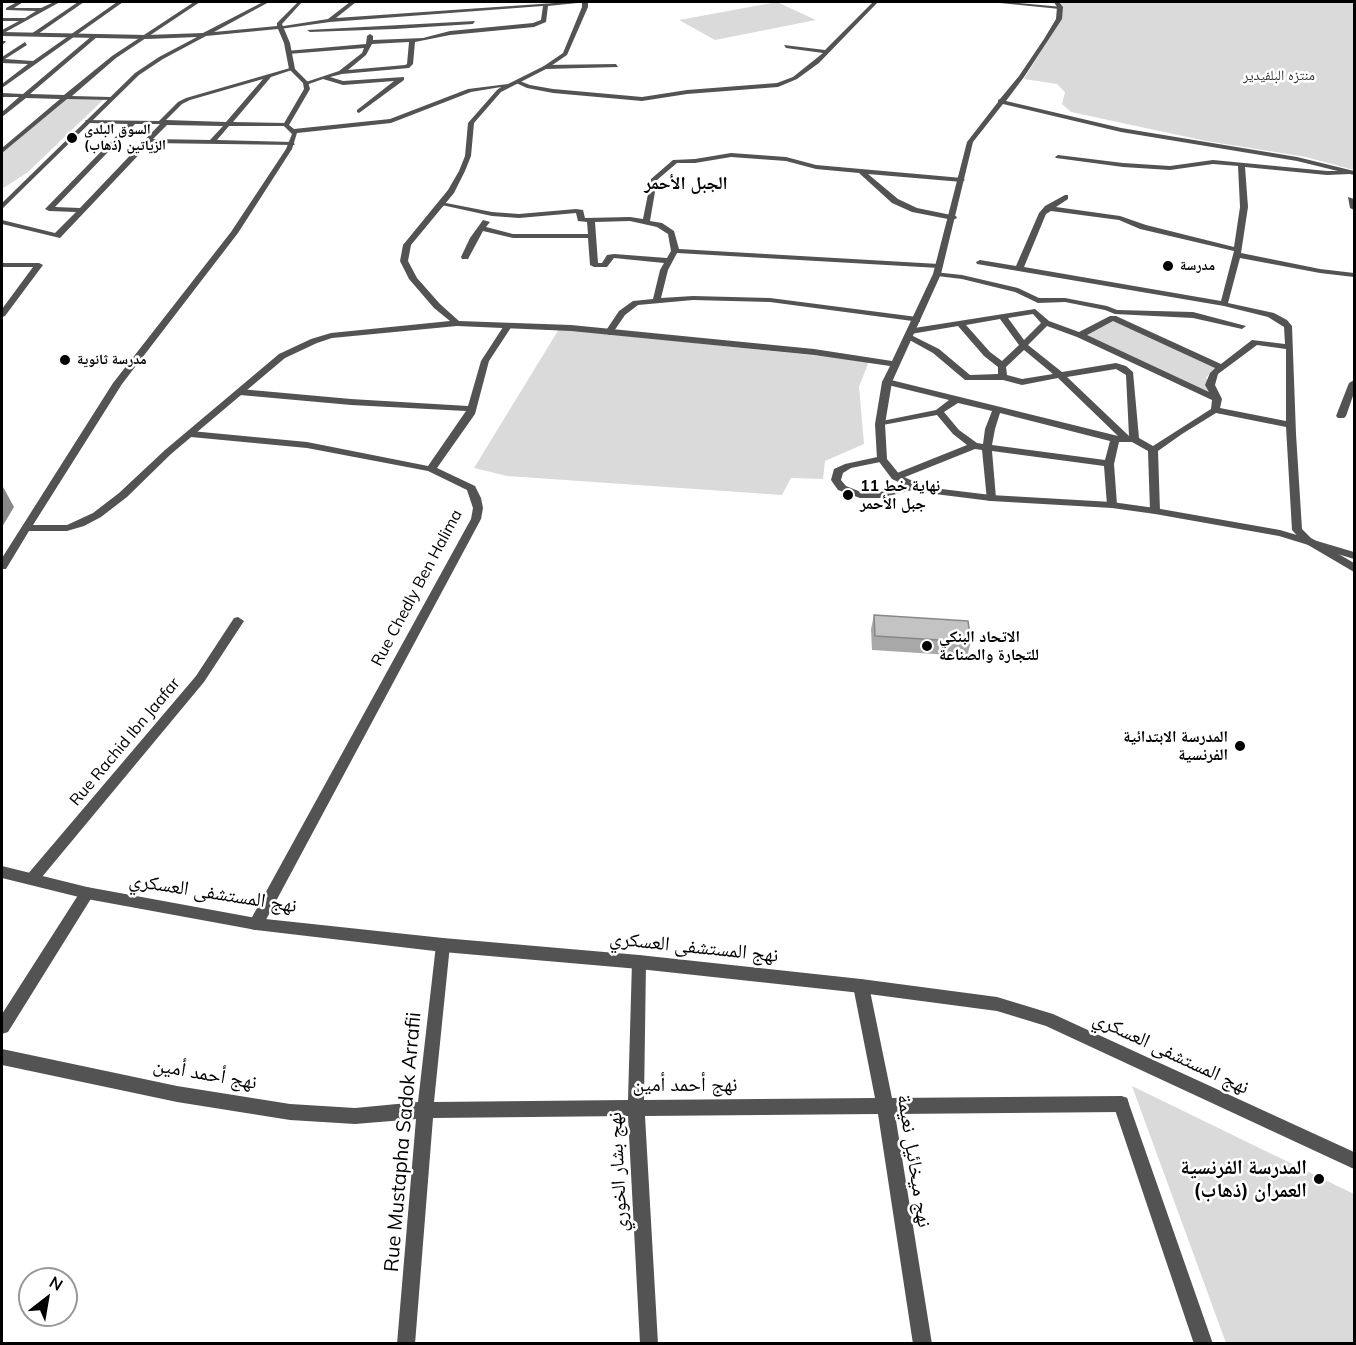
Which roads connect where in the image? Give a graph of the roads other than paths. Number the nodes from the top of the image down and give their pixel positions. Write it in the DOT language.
graph roads {
  1 [pos="20,2"];
  2 [pos="57,2"];
  3 [pos="81,2"];
  4 [pos="120,2"];
  5 [pos="197,2"];
  6 [pos="266,2"];
  7 [pos="300,2"];
  8 [pos="353,2"];
  9 [pos="455,2"];
  10 [pos="489,2"];
  11 [pos="584,2"];
  12 [pos="875,2"];
  13 [pos="993,2"];
  14 [pos="517,4"];
  15 [pos="1058,4"];
  16 [pos="546,5"];
  17 [pos="485,9"];
  18 [pos="43,10"];
  19 [pos="473,10"];
  20 [pos="448,12"];
  21 [pos="2,19"];
  22 [pos="27,19"];
  23 [pos="330,20"];
  24 [pos="473,22"];
  25 [pos="370,28"];
  26 [pos="281,29"];
  27 [pos="477,30"];
  28 [pos="2,33"];
  29 [pos="33,35"];
  30 [pos="202,35"];
  31 [pos="70,36"];
  32 [pos="95,36"];
  33 [pos="147,37"];
  34 [pos="412,40"];
  35 [pos="25,44"];
  36 [pos="368,44"];
  37 [pos="786,46"];
  38 [pos="288,52"];
  39 [pos="828,52"];
  40 [pos="2,59"];
  41 [pos="33,63"];
  42 [pos="615,66"];
  43 [pos="403,68"];
  44 [pos="546,68"];
  45 [pos="292,69"];
  46 [pos="341,72"];
  47 [pos="269,76"];
  48 [pos="325,78"];
  49 [pos="402,79"];
  50 [pos="306,83"];
  51 [pos="513,83"];
  52 [pos="2,86"];
  53 [pos="2,95"];
  54 [pos="25,96"];
  55 [pos="66,97"];
  56 [pos="111,99"];
  57 [pos="1000,101"];
  58 [pos="359,111"];
  59 [pos="2,115"];
  60 [pos="88,121"];
  61 [pos="134,121"];
  62 [pos="163,122"];
  63 [pos="196,123"];
  64 [pos="228,124"];
  65 [pos="289,128"];
  66 [pos="190,129"];
  67 [pos="185,135"];
  68 [pos="148,141"];
  69 [pos="179,141"];
  70 [pos="212,142"];
  71 [pos="292,144"];
  72 [pos="2,151"];
  73 [pos="1058,157"];
  74 [pos="1240,165"];
  75 [pos="861,171"];
  76 [pos="1352,172"];
  77 [pos="962,180"];
  78 [pos="22,187"];
  79 [pos="2,194"];
  80 [pos="1065,197"];
  81 [pos="1352,199"];
  82 [pos="441,204"];
  83 [pos="2,207"];
  84 [pos="1048,208"];
  85 [pos="1354,208"];
  86 [pos="82,210"];
  87 [pos="492,214"];
  88 [pos="953,218"];
  89 [pos="591,220"];
  90 [pos="646,221"];
  91 [pos="2,222"];
  92 [pos="481,228"];
  93 [pos="591,236"];
  94 [pos="675,251"];
  95 [pos="1238,253"];
  96 [pos="465,257"];
  97 [pos="669,261"];
  98 [pos="980,262"];
  99 [pos="2,265"];
  100 [pos="1019,269"];
  101 [pos="938,270"];
  102 [pos="1354,275"];
  103 [pos="657,300"];
  104 [pos="1038,301"];
  105 [pos="1224,304"];
  106 [pos="1035,311"];
  107 [pos="2,314"];
  108 [pos="1114,315"];
  109 [pos="1002,316"];
  110 [pos="917,320"];
  111 [pos="456,323"];
  112 [pos="960,323"];
  113 [pos="1046,323"];
  114 [pos="508,326"];
  115 [pos="1242,326"];
  116 [pos="609,332"];
  117 [pos="910,334"];
  118 [pos="1080,335"];
  119 [pos="1023,345"];
  120 [pos="1290,347"];
  121 [pos="1130,358"];
  122 [pos="893,364"];
  123 [pos="1002,366"];
  124 [pos="1221,367"];
  125 [pos="1123,368"];
  126 [pos="1061,376"];
  127 [pos="1003,377"];
  128 [pos="886,382"];
  129 [pos="1354,383"];
  130 [pos="240,392"];
  131 [pos="956,400"];
  132 [pos="1216,404"];
  133 [pos="472,409"];
  134 [pos="997,410"];
  135 [pos="939,412"];
  136 [pos="1341,416"];
  137 [pos="880,424"];
  138 [pos="1291,425"];
  139 [pos="191,434"];
  140 [pos="1125,439"];
  141 [pos="974,446"];
  142 [pos="987,447"];
  143 [pos="1153,450"];
  144 [pos="882,459"];
  145 [pos="1109,464"];
  146 [pos="431,469"];
  147 [pos="896,477"];
  148 [pos="912,486"];
  149 [pos="992,498"];
  150 [pos="1112,505"];
  151 [pos="1155,511"];
  152 [pos="27,528"];
  153 [pos="1307,540"];
  154 [pos="1354,556"];
  155 [pos="2,566"];
  156 [pos="1354,568"];
  157 [pos="238,621"];
  158 [pos="2,872"];
  159 [pos="32,879"];
  160 [pos="87,893"];
  161 [pos="256,924"];
  162 [pos="443,945"];
  163 [pos="639,962"];
  164 [pos="861,986"];
  165 [pos="2,1028"];
  166 [pos="2,1057"];
  167 [pos="885,1106"];
  168 [pos="636,1107"];
  169 [pos="424,1110"];
  170 [pos="1354,1161"];
  171 [pos="406,1344"];
  172 [pos="649,1344"];
  173 [pos="923,1344"];
  174 [pos="1204,1344"];
  1 -- 18 [label="street"];
  2 -- 18 [label="street"];
  3 -- 29 [label="street"];
  4 -- 31 [label="street"];
  5 -- 33 [label="street"];
  6 -- 30 [label="street"];
  7 -- 26 [label="street"];
  8 -- 23 [label="street"];
  9 -- 20 [label="street"];
  10 -- 17 [label="street"];
  11 -- 16 [label="street"];
  11 -- 44 [label="street"];
  12 -- 39 [label="street"];
  13 -- 15 [label="street"];
  14 -- 16 [label="street"];
  14 -- 17 [label="street"];
  15 -- 57 [label="street"];
  16 -- 27 [label="street"];
  17 -- 19 [label="street"];
  18 -- 22 [label="street"];
  19 -- 20 [label="street"];
  19 -- 24 [label="street"];
  20 -- 23 [label="street"];
  21 -- 22 [label="street"];
  22 -- 28 [label="street"];
  23 -- 26 [label="street"];
  24 -- 25 [label="street"];
  24 -- 27 [label="street"];
  25 -- 26 [label="street"];
  25 -- 36 [label="street"];
  26 -- 30 [label="street"];
  26 -- 38 [label="street"];
  27 -- 34 [label="street"];
  28 -- 29 [label="street"];
  29 -- 31 [label="street"];
  30 -- 33 [label="street"];
  30 -- 56 [label="street"];
  31 -- 32 [label="street"];
  31 -- 41 [label="street"];
  32 -- 33 [label="street"];
  32 -- 54 [label="street"];
  33 -- 55 [label="street"];
  34 -- 36 [label="street"];
  34 -- 43 [label="street"];
  35 -- 40 [label="street"];
  36 -- 38 [label="street"];
  36 -- 46 [label="street"];
  37 -- 39 [label="street"];
  38 -- 45 [label="street"];
  39 -- 51 [label="street"];
  40 -- 41 [label="street"];
  41 -- 52 [label="street"];
  42 -- 44 [label="street"];
  43 -- 46 [label="street"];
  43 -- 49 [label="street"];
  44 -- 51 [label="street"];
  45 -- 47 [label="street"];
  45 -- 50 [label="street"];
  46 -- 48 [label="street"];
  47 -- 62 [label="street"];
  47 -- 64 [label="street"];
  48 -- 49 [label="street"];
  48 -- 50 [label="street"];
  49 -- 58 [label="street"];
  50 -- 65 [label="street"];
  51 -- 65 [label="street"];
  51 -- 82 [label="street"];
  53 -- 54 [label="street"];
  54 -- 55 [label="street"];
  54 -- 59 [label="street"];
  55 -- 56 [label="street"];
  55 -- 72 [label="street"];
  56 -- 60 [label="street"];
  57 -- 76 [label="street"];
  57 -- 77 [label="street"];
  60 -- 61 [label="street"];
  60 -- 78 [label="street"];
  61 -- 62 [label="street"];
  61 -- 86 [label="street"];
  62 -- 63 [label="street"];
  62 -- 68 [label="street"];
  63 -- 64 [label="street"];
  63 -- 66 [label="street"];
  64 -- 65 [label="street"];
  64 -- 70 [label="street"];
  65 -- 71 [label="street"];
  67 -- 69 [label="street"];
  68 -- 69 [label="street"];
  68 -- 86 [label="street"];
  69 -- 70 [label="street"];
  70 -- 71 [label="street"];
  71 -- 152 [label="street"];
  73 -- 74 [label="street"];
  74 -- 76 [label="street"];
  74 -- 95 [label="street"];
  75 -- 77 [label="street"];
  75 -- 88 [label="street"];
  75 -- 90 [label="street"];
  77 -- 88 [label="street"];
  78 -- 79 [label="street"];
  78 -- 83 [label="street"];
  80 -- 84 [label="street"];
  81 -- 85 [label="street"];
  82 -- 87 [label="street"];
  82 -- 111 [label="street"];
  84 -- 95 [label="street"];
  84 -- 100 [label="street"];
  86 -- 91 [label="street"];
  87 -- 89 [label="street"];
  87 -- 92 [label="street"];
  88 -- 101 [label="street"];
  89 -- 90 [label="street"];
  89 -- 93 [label="street"];
  90 -- 94 [label="street"];
  92 -- 93 [label="street"];
  92 -- 96 [label="street"];
  93 -- 97 [label="street"];
  94 -- 97 [label="street"];
  94 -- 101 [label="street"];
  95 -- 102 [label="street"];
  95 -- 105 [label="street"];
  97 -- 103 [label="street"];
  98 -- 100 [label="street"];
  99 -- 107 [label="street"];
  100 -- 105 [label="street"];
  101 -- 104 [label="street"];
  101 -- 110 [label="street"];
  103 -- 110 [label="street"];
  103 -- 116 [label="street"];
  104 -- 106 [label="street"];
  104 -- 108 [label="street"];
  105 -- 120 [label="street"];
  106 -- 109 [label="street"];
  106 -- 113 [label="street"];
  108 -- 115 [label="street"];
  108 -- 118 [label="street"];
  108 -- 124 [label="street"];
  109 -- 112 [label="street"];
  109 -- 119 [label="street"];
  110 -- 117 [label="street"];
  111 -- 114 [label="street"];
  111 -- 130 [label="street"];
  112 -- 117 [label="street"];
  112 -- 123 [label="street"];
  113 -- 118 [label="street"];
  113 -- 119 [label="street"];
  114 -- 116 [label="street"];
  114 -- 133 [label="street"];
  116 -- 122 [label="street"];
  117 -- 122 [label="street"];
  117 -- 127 [label="street"];
  118 -- 121 [label="street"];
  119 -- 123 [label="street"];
  119 -- 126 [label="street"];
  120 -- 124 [label="street"];
  120 -- 138 [label="street"];
  121 -- 125 [label="street"];
  121 -- 132 [label="street"];
  122 -- 128 [label="street"];
  123 -- 127 [label="street"];
  124 -- 132 [label="street"];
  125 -- 126 [label="street"];
  125 -- 140 [label="street"];
  126 -- 127 [label="street"];
  126 -- 140 [label="street"];
  128 -- 131 [label="street"];
  128 -- 137 [label="street"];
  129 -- 136 [label="street"];
  130 -- 133 [label="street"];
  130 -- 139 [label="street"];
  131 -- 134 [label="street"];
  131 -- 135 [label="street"];
  132 -- 138 [label="street"];
  132 -- 143 [label="street"];
  133 -- 146 [label="street"];
  134 -- 140 [label="street"];
  134 -- 142 [label="street"];
  135 -- 137 [label="street"];
  135 -- 141 [label="street"];
  137 -- 144 [label="street"];
  138 -- 153 [label="street"];
  139 -- 146 [label="street, Rue Chedly Ben Halima"];
  139 -- 152 [label="street"];
  140 -- 143 [label="street"];
  140 -- 145 [label="street"];
  141 -- 142 [label="street"];
  141 -- 147 [label="street"];
  142 -- 145 [label="street"];
  142 -- 149 [label="street"];
  143 -- 151 [label="street"];
  144 -- 147 [label="street"];
  144 -- 148 [label="street"];
  145 -- 150 [label="street"];
  146 -- 161 [label="street, Rue Chedly Ben Halima"];
  147 -- 148 [label="street"];
  148 -- 149 [label="street"];
  149 -- 150 [label="street"];
  150 -- 151 [label="street"];
  151 -- 153 [label="street"];
  152 -- 155 [label="street"];
  153 -- 154 [label="street"];
  153 -- 156 [label="street"];
  157 -- 159 [label="street, Rue Rachid Ibn Jaafar"];
  158 -- 159 [label="street, نهج المستشفى العسكري"];
  159 -- 160 [label="street, نهج المستشفى العسكري"];
  160 -- 161 [label="street, نهج المستشفى العسكري"];
  160 -- 165 [label="street"];
  161 -- 162 [label="street, نهج المستشفى العسكري"];
  162 -- 163 [label="street, نهج المستشفى العسكري"];
  162 -- 169 [label="street, Rue Mustapha Sadok Arrafii"];
  163 -- 164 [label="street, نهج المستشفى العسكري"];
  163 -- 168 [label="street, نهج بشار الخوري"];
  164 -- 167 [label="street, نهج ميخائيل نعيمة"];
  164 -- 170 [label="street, نهج المستشفى العسكري"];
  166 -- 169 [label="street, نهج أحمد أمين"];
  167 -- 168 [label="street, نهج أحمد أمين"];
  167 -- 173 [label="street, نهج ميخائيل نعيمة"];
  167 -- 174 [label="street, نهج أحمد أمين"];
  168 -- 169 [label="street, نهج أحمد أمين"];
  168 -- 172 [label="street, نهج بشار الخوري"];
  169 -- 171 [label="street, Rue Mustapha Sadok Arrafii"];
}
